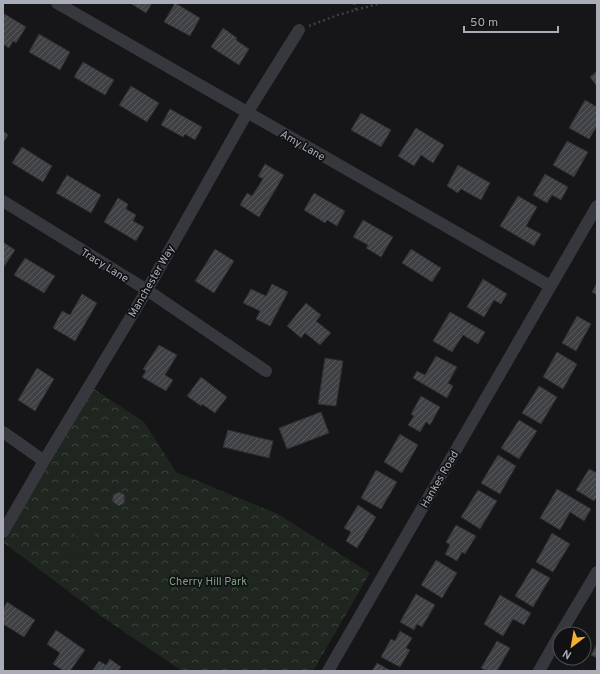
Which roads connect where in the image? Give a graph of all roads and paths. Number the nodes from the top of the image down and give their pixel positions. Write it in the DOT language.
graph roads {
  1 [pos="57,3"];
  2 [pos="354,3"];
  3 [pos="381,3"];
  4 [pos="356,10"];
  5 [pos="299,30"];
  6 [pos="248,113"];
  7 [pos="3,201"];
  8 [pos="597,206"];
  9 [pos="550,286"];
  10 [pos="147,290"];
  11 [pos="266,370"];
  12 [pos="3,432"];
  13 [pos="44,461"];
  14 [pos="3,532"];
  15 [pos="597,572"];
  16 [pos="565,626"];
  17 [pos="552,647"];
  18 [pos="328,671"];
  19 [pos="538,671"];
  1 -- 6 [label="street, Amy Lane"];
  2 -- 4 [label="path"];
  3 -- 4 [label="path"];
  4 -- 5 [label="path"];
  5 -- 6 [label="street, Manchester Way"];
  6 -- 9 [label="street, Amy Lane"];
  6 -- 10 [label="street, Manchester Way"];
  7 -- 10 [label="street, Tracy Lane"];
  8 -- 9 [label="street, Hankes Road"];
  9 -- 18 [label="street, Hankes Road"];
  10 -- 11 [label="street, Tracy Lane"];
  10 -- 13 [label="street, Manchester Way"];
  12 -- 13 [label="street"];
  13 -- 14 [label="street, Manchester Way"];
  15 -- 16 [label="street"];
  17 -- 19 [label="street"];
}
